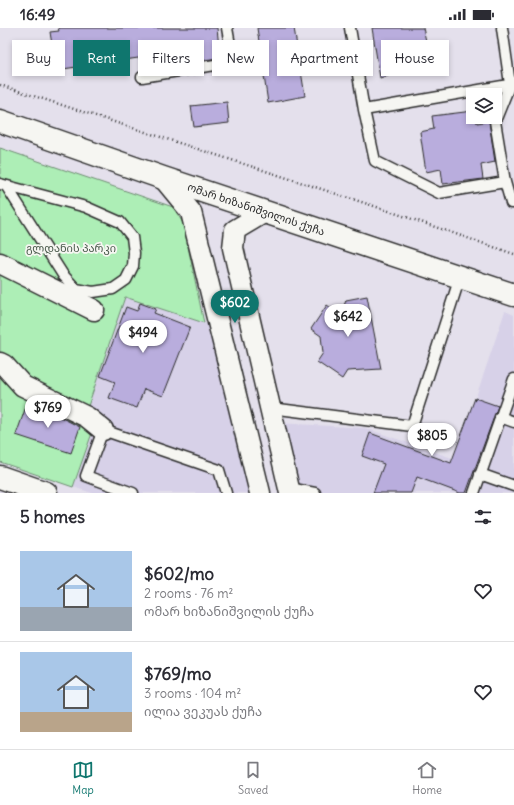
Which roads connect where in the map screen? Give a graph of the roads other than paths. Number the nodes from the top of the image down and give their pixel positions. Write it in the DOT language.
graph roads {
  1 [pos="227,28"];
  2 [pos="350,28"];
  3 [pos="502,28"];
  4 [pos="142,77"];
  5 [pos="512,84"];
  6 [pos="364,110"];
  7 [pos="0,121"];
  8 [pos="163,178"];
  9 [pos="505,182"];
  10 [pos="4,186"];
  11 [pos="514,203"];
  12 [pos="265,212"];
  13 [pos="0,263"];
  14 [pos="460,277"];
  15 [pos="514,295"];
  16 [pos="94,310"];
  17 [pos="0,363"];
  18 [pos="514,379"];
  19 [pos="270,408"];
  20 [pos="500,417"];
  21 [pos="514,422"];
  22 [pos="104,430"];
  23 [pos="480,474"];
  24 [pos="0,477"];
  25 [pos="514,486"];
  26 [pos="290,491"];
  27 [pos="46,493"];
  28 [pos="133,493"];
  29 [pos="226,493"];
  30 [pos="260,493"];
  31 [pos="315,493"];
  32 [pos="474,493"];
  1 -- 4 [label="lane"];
  2 -- 6 [label="lane"];
  3 -- 5 [label="lane"];
  5 -- 6 [label="lane"];
  5 -- 9 [label="lane"];
  6 -- 9 [label="lane"];
  7 -- 8 [label="main road, ომარ ხიზანიშვილის ქუჩა"];
  8 -- 12 [label="main road, ომარ ხიზანიშვილის ქუჩა"];
  8 -- 30 [label="street"];
  9 -- 11 [label="lane"];
  10 -- 10 [label="lane"];
  12 -- 14 [label="main road, ომარ ხიზანიშვილის ქუჩა"];
  12 -- 19 [label="street"];
  13 -- 16 [label="street"];
  14 -- 15 [label="main road, ომარ ხიზანიშვილის ქუჩა"];
  14 -- 19 [label="lane"];
  17 -- 22 [label="street"];
  18 -- 20 [label="lane"];
  19 -- 26 [label="street"];
  20 -- 21 [label="lane"];
  20 -- 23 [label="lane"];
  22 -- 28 [label="lane"];
  22 -- 29 [label="lane"];
  23 -- 25 [label="lane"];
  23 -- 32 [label="lane"];
  24 -- 27 [label="main road"];
  26 -- 31 [label="lane"];
}
